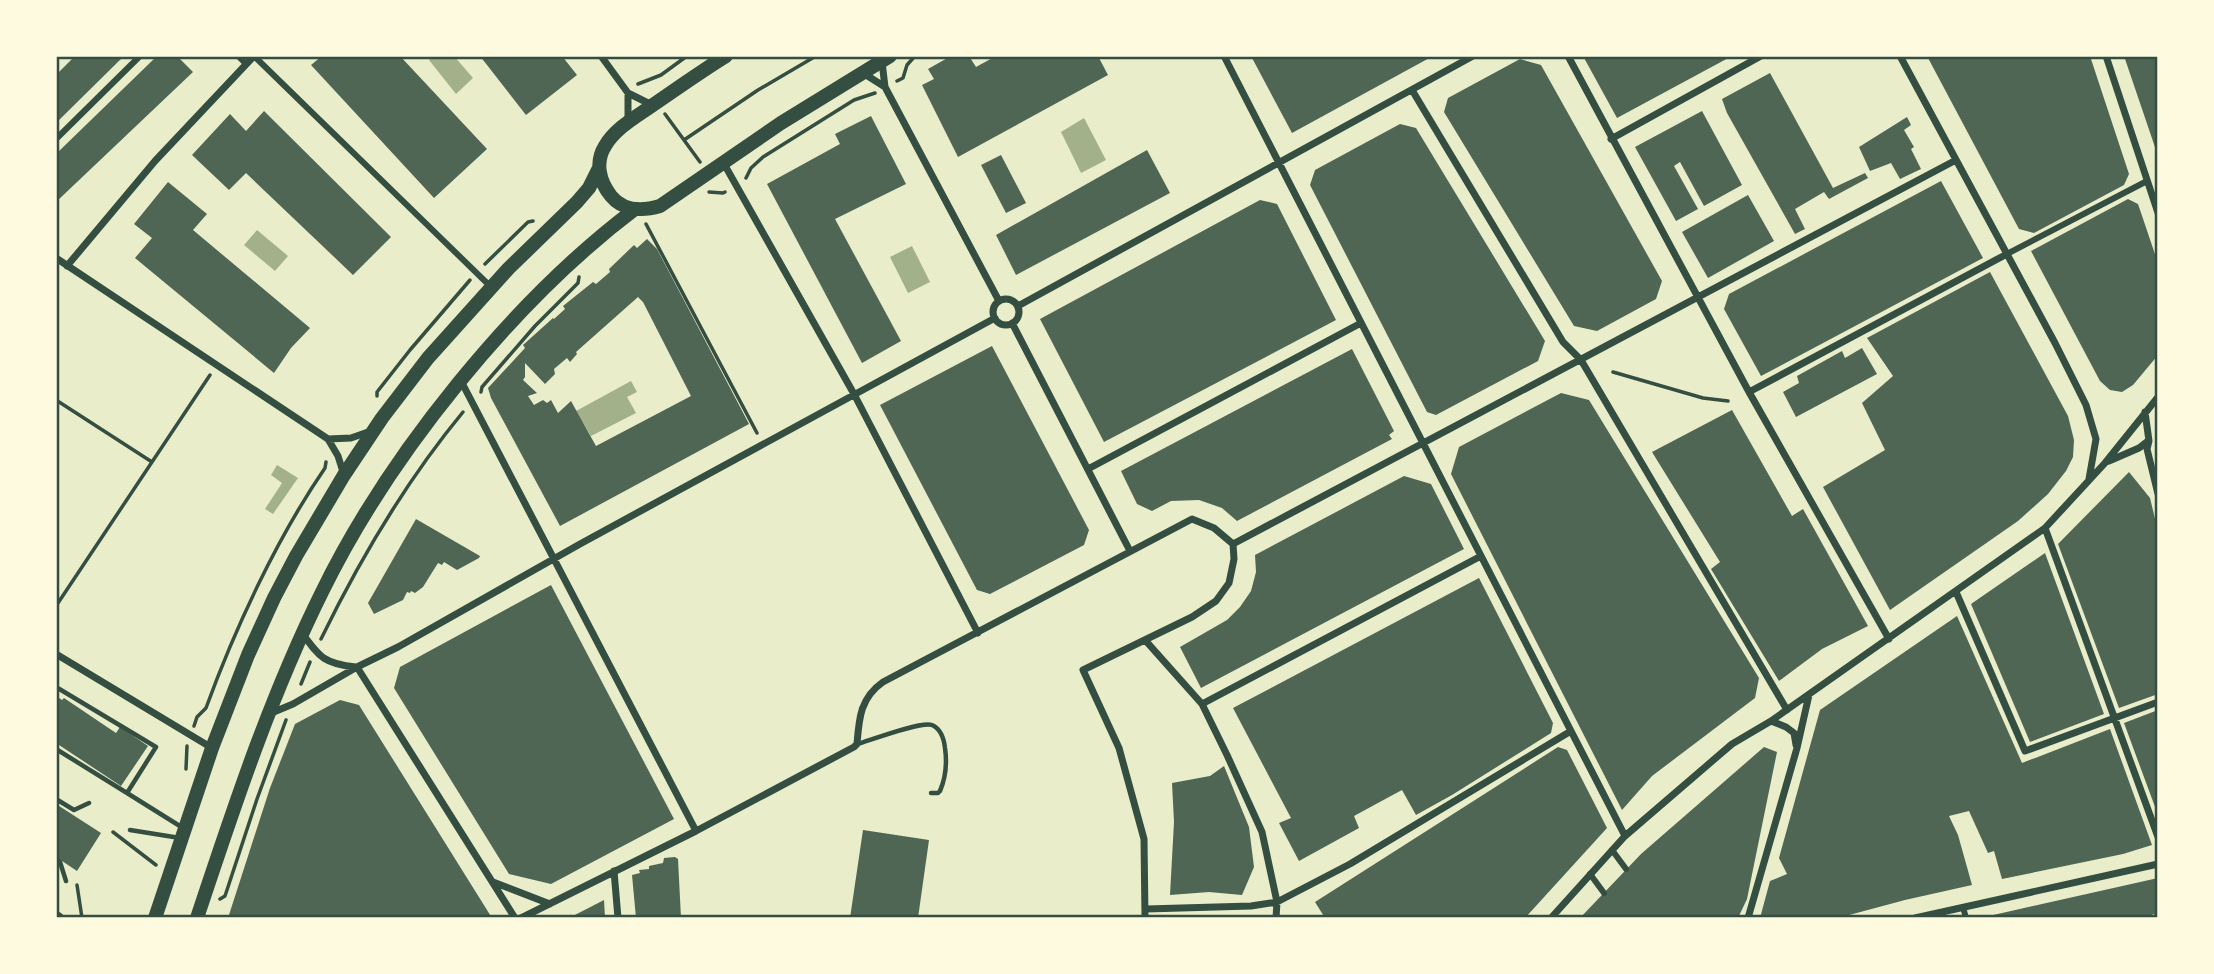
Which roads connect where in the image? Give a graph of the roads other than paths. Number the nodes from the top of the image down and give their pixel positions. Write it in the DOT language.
graph roads {
  1 [pos="140,56"];
  2 [pos="238,56"];
  3 [pos="254,56"];
  4 [pos="601,56"];
  5 [pos="726,56"];
  6 [pos="1224,56"];
  7 [pos="1473,56"];
  8 [pos="1568,56"];
  9 [pos="1761,56"];
  10 [pos="1900,56"];
  11 [pos="2106,56"];
  12 [pos="886,59"];
  13 [pos="246,64"];
  14 [pos="863,73"];
  15 [pos="885,87"];
  16 [pos="1412,90"];
  17 [pos="628,93"];
  18 [pos="655,104"];
  19 [pos="628,122"];
  20 [pos="56,139"];
  21 [pos="1611,139"];
  22 [pos="1956,160"];
  23 [pos="723,161"];
  24 [pos="1279,162"];
  25 [pos="598,170"];
  26 [pos="2147,181"];
  27 [pos="636,209"];
  28 [pos="2158,213"];
  29 [pos="2007,254"];
  30 [pos="56,258"];
  31 [pos="67,266"];
  32 [pos="491,287"];
  33 [pos="1699,297"];
  34 [pos="999,300"];
  35 [pos="1018,306"];
  36 [pos="995,318"];
  37 [pos="1012,323"];
  38 [pos="1361,323"];
  39 [pos="1581,360"];
  40 [pos="461,381"];
  41 [pos="1749,392"];
  42 [pos="854,394"];
  43 [pos="2158,397"];
  44 [pos="2145,412"];
  45 [pos="375,429"];
  46 [pos="328,439"];
  47 [pos="2158,440"];
  48 [pos="2149,441"];
  49 [pos="1423,443"];
  50 [pos="2105,463"];
  51 [pos="1088,469"];
  52 [pos="344,475"];
  53 [pos="2089,479"];
  54 [pos="2158,494"];
  55 [pos="2045,528"];
  56 [pos="1233,544"];
  57 [pos="1130,551"];
  58 [pos="1480,556"];
  59 [pos="553,559"];
  60 [pos="1956,592"];
  61 [pos="302,633"];
  62 [pos="978,633"];
  63 [pos="1889,639"];
  64 [pos="1145,640"];
  65 [pos="56,654"];
  66 [pos="356,667"];
  67 [pos="56,687"];
  68 [pos="1810,694"];
  69 [pos="2158,702"];
  70 [pos="1202,704"];
  71 [pos="1787,710"];
  72 [pos="268,714"];
  73 [pos="2113,718"];
  74 [pos="1772,721"];
  75 [pos="1571,731"];
  76 [pos="855,746"];
  77 [pos="212,748"];
  78 [pos="1797,748"];
  79 [pos="56,749"];
  80 [pos="127,793"];
  81 [pos="931,793"];
  82 [pos="56,799"];
  83 [pos="89,803"];
  84 [pos="130,830"];
  85 [pos="696,831"];
  86 [pos="182,833"];
  87 [pos="1625,836"];
  88 [pos="2158,837"];
  89 [pos="1612,850"];
  90 [pos="56,859"];
  91 [pos="2158,864"];
  92 [pos="1626,869"];
  93 [pos="614,871"];
  94 [pos="1590,874"];
  95 [pos="66,881"];
  96 [pos="492,882"];
  97 [pos="1604,893"];
  98 [pos="1276,902"];
  99 [pos="550,904"];
  100 [pos="1964,907"];
  101 [pos="1146,909"];
  102 [pos="155,918"];
  103 [pos="197,918"];
  104 [pos="515,918"];
  105 [pos="522,918"];
  106 [pos="618,918"];
  107 [pos="1145,918"];
  108 [pos="1276,918"];
  109 [pos="1551,918"];
  110 [pos="1748,918"];
  111 [pos="1915,918"];
  112 [pos="1966,918"];
  1 -- 20 [label="street"];
  2 -- 13 [label="street"];
  3 -- 13 [label="street"];
  3 -- 32 [label="street"];
  4 -- 17 [label="street"];
  5 -- 18 [label="main road"];
  6 -- 24 [label="street"];
  7 -- 16 [label="street"];
  8 -- 21 [label="street"];
  9 -- 21 [label="street"];
  10 -- 22 [label="street"];
  11 -- 26 [label="street"];
  12 -- 14 [label="main road"];
  12 -- 15 [label="street"];
  13 -- 31 [label="street"];
  14 -- 15 [label="street"];
  14 -- 23 [label="main road"];
  15 -- 34 [label="street"];
  16 -- 24 [label="street"];
  16 -- 39 [label="street"];
  17 -- 18 [label="street"];
  17 -- 19 [label="street"];
  18 -- 19 [label="main road"];
  19 -- 25 [label="main road"];
  21 -- 33 [label="street"];
  22 -- 29 [label="street"];
  22 -- 33 [label="street"];
  23 -- 27 [label="main road"];
  23 -- 42 [label="street"];
  24 -- 35 [label="street"];
  24 -- 38 [label="street"];
  25 -- 27 [label="main road"];
  25 -- 32 [label="main road"];
  26 -- 28 [label="street"];
  26 -- 29 [label="street"];
  27 -- 40 [label="main road"];
  29 -- 41 [label="street"];
  29 -- 53 [label="street"];
  30 -- 31 [label="street"];
  31 -- 46 [label="street"];
  32 -- 45 [label="main road"];
  33 -- 39 [label="street"];
  33 -- 41 [label="street"];
  34 -- 35 [label="street"];
  34 -- 36 [label="street"];
  35 -- 37 [label="street"];
  36 -- 37 [label="street"];
  36 -- 42 [label="street"];
  37 -- 51 [label="street"];
  38 -- 49 [label="street"];
  38 -- 51 [label="street"];
  39 -- 49 [label="street"];
  39 -- 71 [label="street"];
  40 -- 59 [label="street"];
  40 -- 61 [label="main road"];
  41 -- 63 [label="street"];
  42 -- 59 [label="street"];
  42 -- 62 [label="street"];
  43 -- 44 [label="street"];
  44 -- 48 [label="street"];
  44 -- 50 [label="street"];
  45 -- 46 [label="street"];
  45 -- 52 [label="main road"];
  46 -- 52 [label="street"];
  47 -- 48 [label="street"];
  48 -- 50 [label="street"];
  48 -- 54 [label="street"];
  49 -- 56 [label="street"];
  49 -- 58 [label="street"];
  50 -- 53 [label="street"];
  51 -- 57 [label="street"];
  52 -- 77 [label="main road"];
  53 -- 55 [label="street"];
  55 -- 60 [label="street"];
  55 -- 73 [label="street"];
  56 -- 57 [label="street"];
  56 -- 64 [label="street"];
  57 -- 62 [label="street"];
  58 -- 70 [label="street"];
  58 -- 75 [label="street"];
  59 -- 66 [label="street"];
  59 -- 85 [label="street"];
  60 -- 63 [label="street"];
  60 -- 73 [label="street"];
  61 -- 66 [label="street"];
  61 -- 72 [label="main road"];
  62 -- 76 [label="street"];
  63 -- 68 [label="street"];
  64 -- 70 [label="street"];
  64 -- 101 [label="street"];
  65 -- 77 [label="street"];
  66 -- 72 [label="street"];
  66 -- 96 [label="street"];
  67 -- 80 [label="lane"];
  68 -- 71 [label="street"];
  68 -- 78 [label="street"];
  69 -- 73 [label="street"];
  70 -- 98 [label="street"];
  71 -- 74 [label="street"];
  72 -- 103 [label="main road"];
  73 -- 88 [label="street"];
  74 -- 78 [label="street"];
  74 -- 87 [label="street"];
  75 -- 87 [label="street"];
  75 -- 98 [label="street"];
  76 -- 81 [label="lane"];
  76 -- 85 [label="street"];
  77 -- 86 [label="main road"];
  78 -- 110 [label="street"];
  79 -- 80 [label="lane"];
  80 -- 86 [label="lane"];
  82 -- 83 [label="lane"];
  84 -- 86 [label="lane"];
  85 -- 93 [label="street"];
  86 -- 102 [label="main road"];
  87 -- 89 [label="street"];
  89 -- 92 [label="street"];
  89 -- 94 [label="street"];
  90 -- 95 [label="lane"];
  91 -- 100 [label="street"];
  93 -- 99 [label="street"];
  93 -- 106 [label="street"];
  94 -- 97 [label="street"];
  94 -- 109 [label="street"];
  96 -- 99 [label="street"];
  96 -- 104 [label="street"];
  98 -- 101 [label="street"];
  98 -- 108 [label="street"];
  99 -- 105 [label="street"];
  100 -- 111 [label="street"];
  100 -- 112 [label="street"];
  101 -- 107 [label="street"];
}
